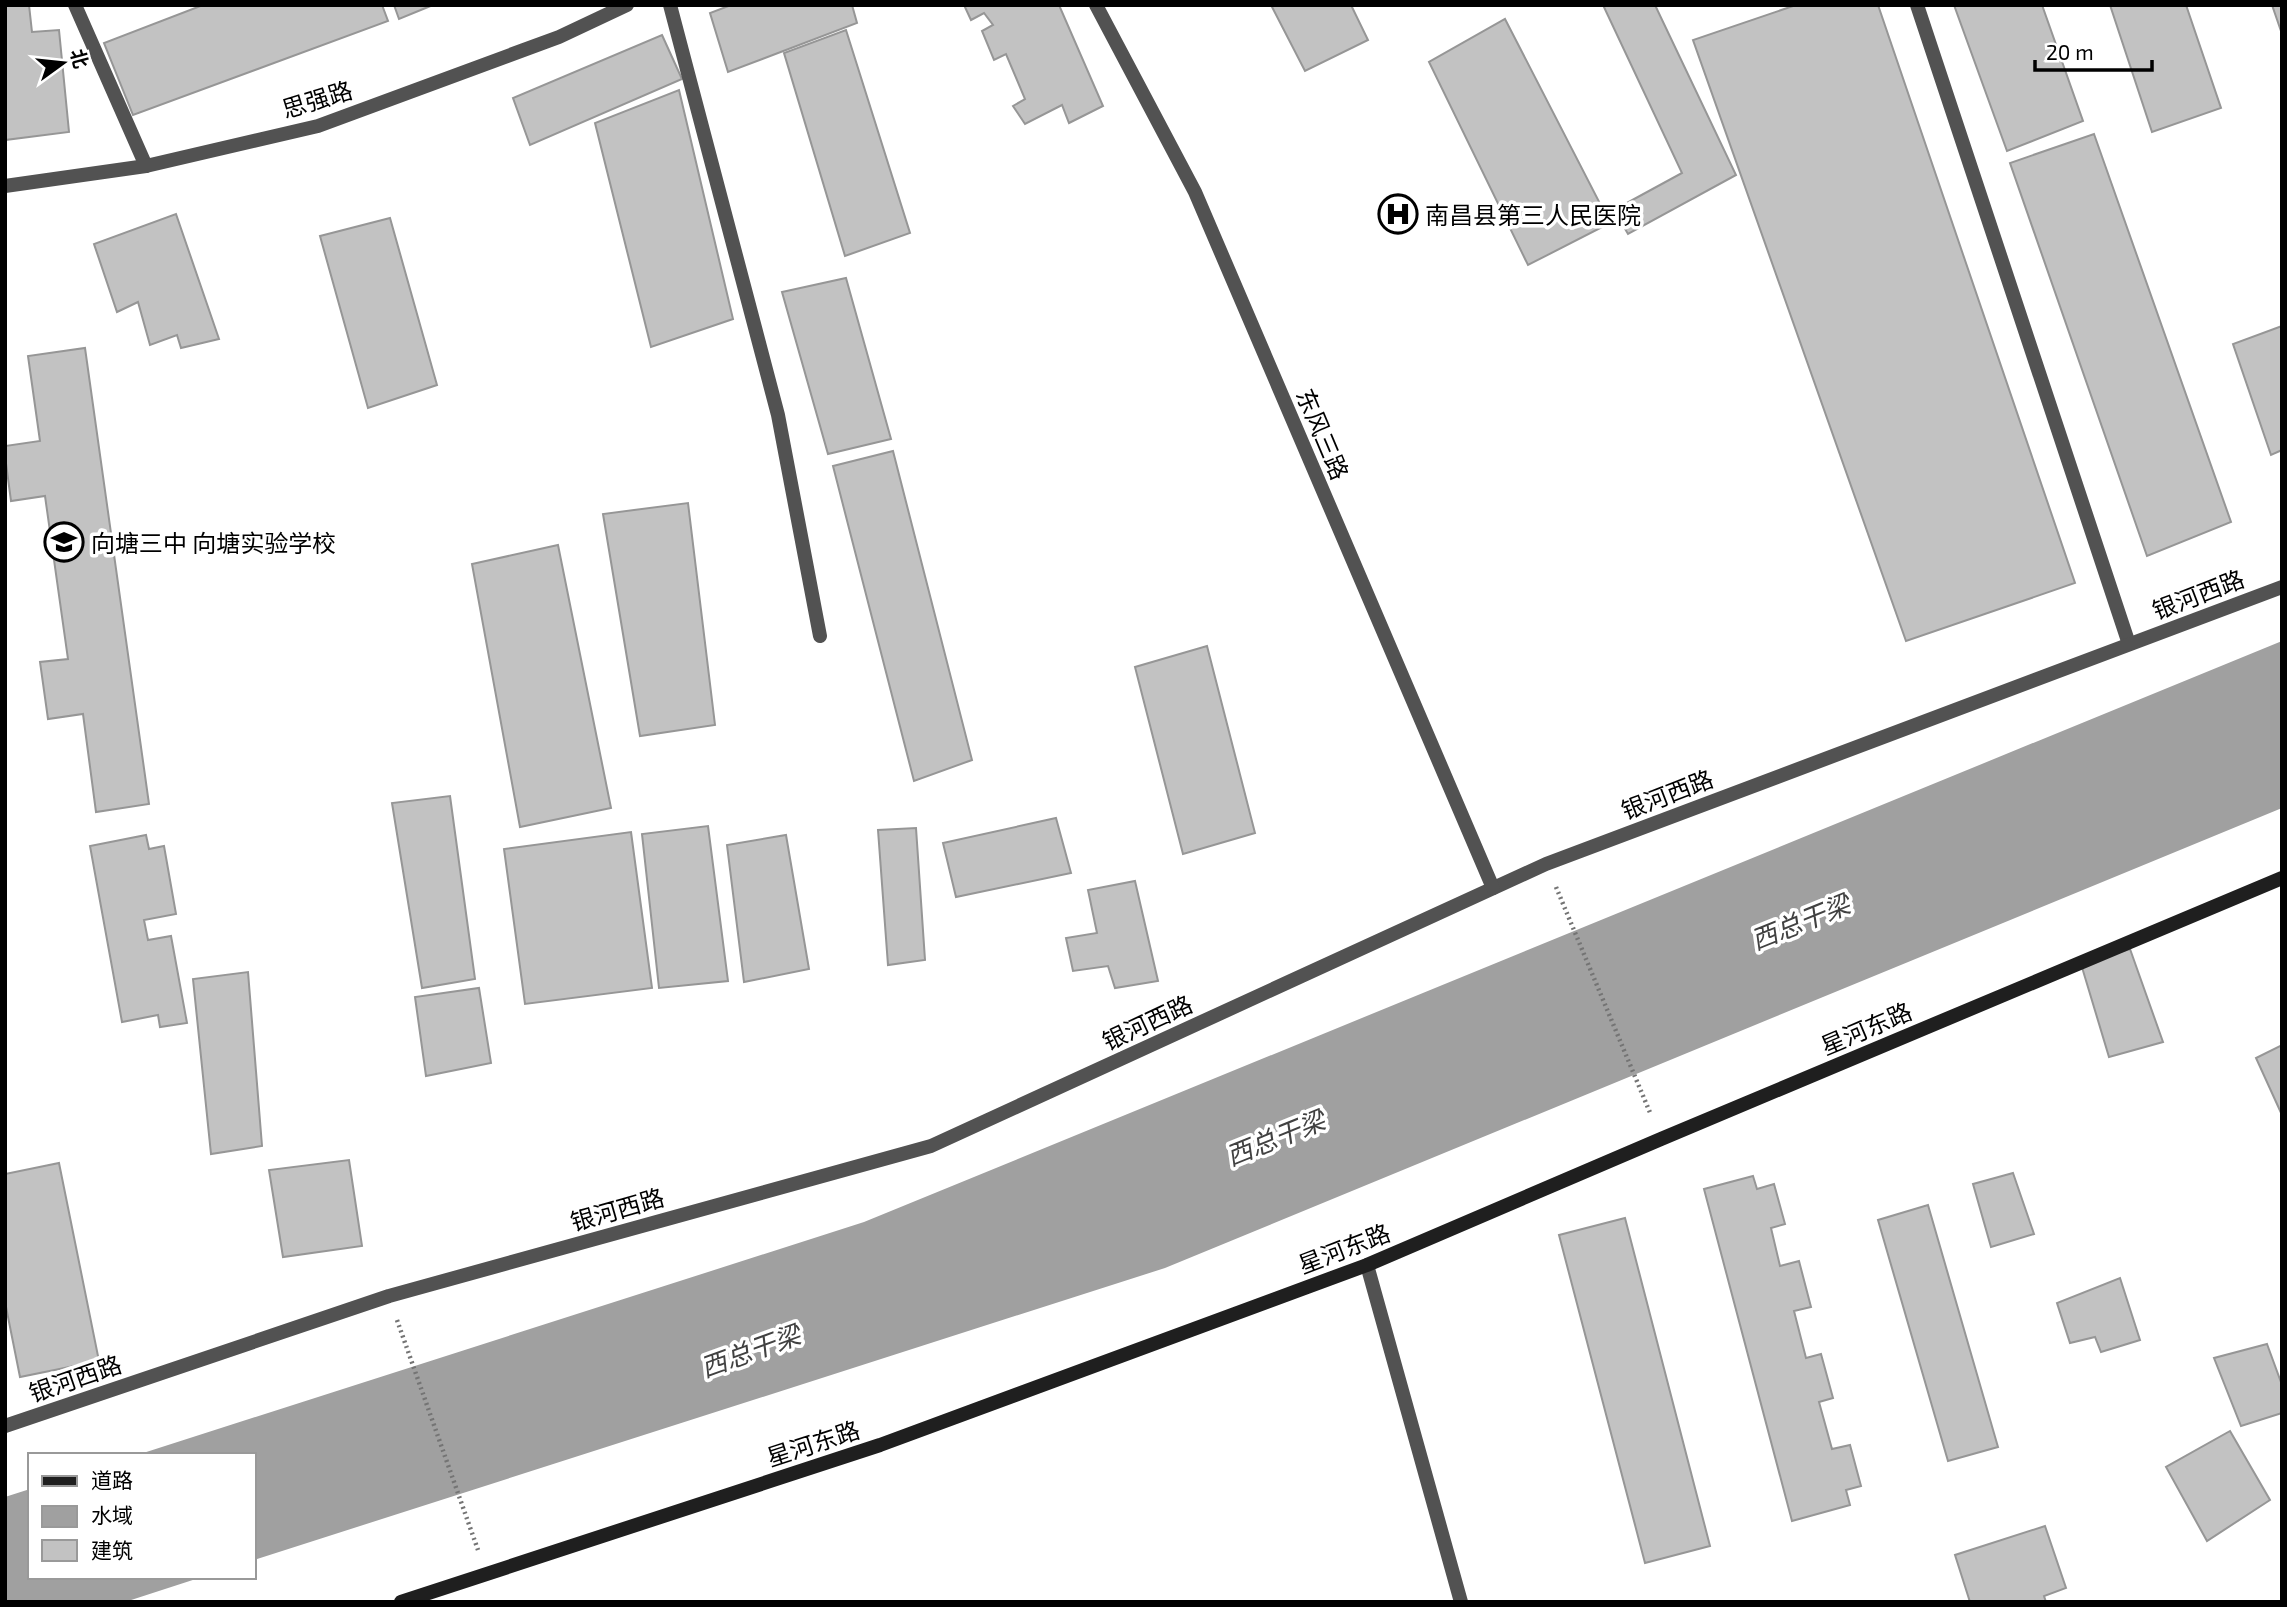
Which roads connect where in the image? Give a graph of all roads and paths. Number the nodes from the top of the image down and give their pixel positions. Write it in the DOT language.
graph roads {
  1 [pos="75,5"];
  2 [pos="627,5"];
  3 [pos="670,5"];
  4 [pos="1097,5"];
  5 [pos="1917,5"];
  6 [pos="146,166"];
  7 [pos="5,186"];
  8 [pos="2282,587"];
  9 [pos="820,636"];
  10 [pos="2129,644"];
  11 [pos="1546,864"];
  12 [pos="2282,878"];
  13 [pos="1493,888"];
  14 [pos="1661,1139"];
  15 [pos="1367,1265"];
  16 [pos="389,1296"];
  17 [pos="5,1426"];
  18 [pos="486,1573"];
  19 [pos="401,1602"];
  20 [pos="1461,1602"];
  1 -- 6 [label="street"];
  2 -- 6 [label="street, 思强路"];
  3 -- 9 [label="street"];
  4 -- 13 [label="street, 东风三路"];
  5 -- 10 [label="street"];
  6 -- 7 [label="street, 思强路"];
  8 -- 10 [label="street, 银河西路"];
  10 -- 11 [label="street, 银河西路"];
  11 -- 13 [label="street, 银河西路"];
  11 -- 14 [label="path"];
  12 -- 14 [label="main road, 星河东路"];
  13 -- 16 [label="street, 银河西路"];
  14 -- 15 [label="main road, 星河东路"];
  15 -- 18 [label="main road, 星河东路"];
  15 -- 20 [label="street"];
  16 -- 17 [label="street, 银河西路"];
  16 -- 18 [label="path"];
  18 -- 19 [label="main road, 星河东路"];
}
